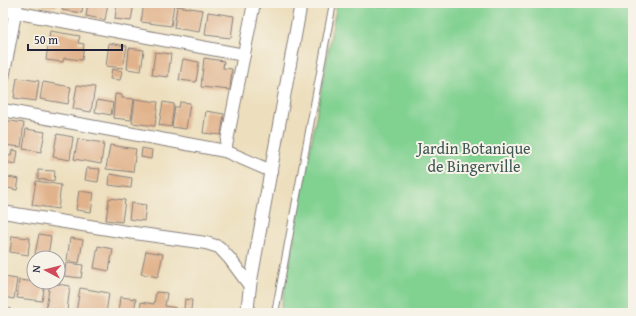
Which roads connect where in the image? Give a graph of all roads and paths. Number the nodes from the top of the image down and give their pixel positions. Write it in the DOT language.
graph roads {
  1 [pos="254,3"];
  2 [pos="301,3"];
  3 [pos="333,3"];
  4 [pos="17,7"];
  5 [pos="3,10"];
  6 [pos="244,56"];
  7 [pos="3,78"];
  8 [pos="3,110"];
  9 [pos="225,152"];
  10 [pos="271,171"];
  11 [pos="3,212"];
  12 [pos="250,286"];
  13 [pos="247,313"];
  14 [pos="275,313"];
  1 -- 6 [label="street"];
  2 -- 10 [label="street"];
  3 -- 14 [label="lane"];
  4 -- 5 [label="street"];
  4 -- 6 [label="street"];
  4 -- 7 [label="street"];
  6 -- 9 [label="street"];
  8 -- 9 [label="street"];
  9 -- 10 [label="street"];
  10 -- 12 [label="street"];
  11 -- 12 [label="street"];
  12 -- 13 [label="street"];
}
